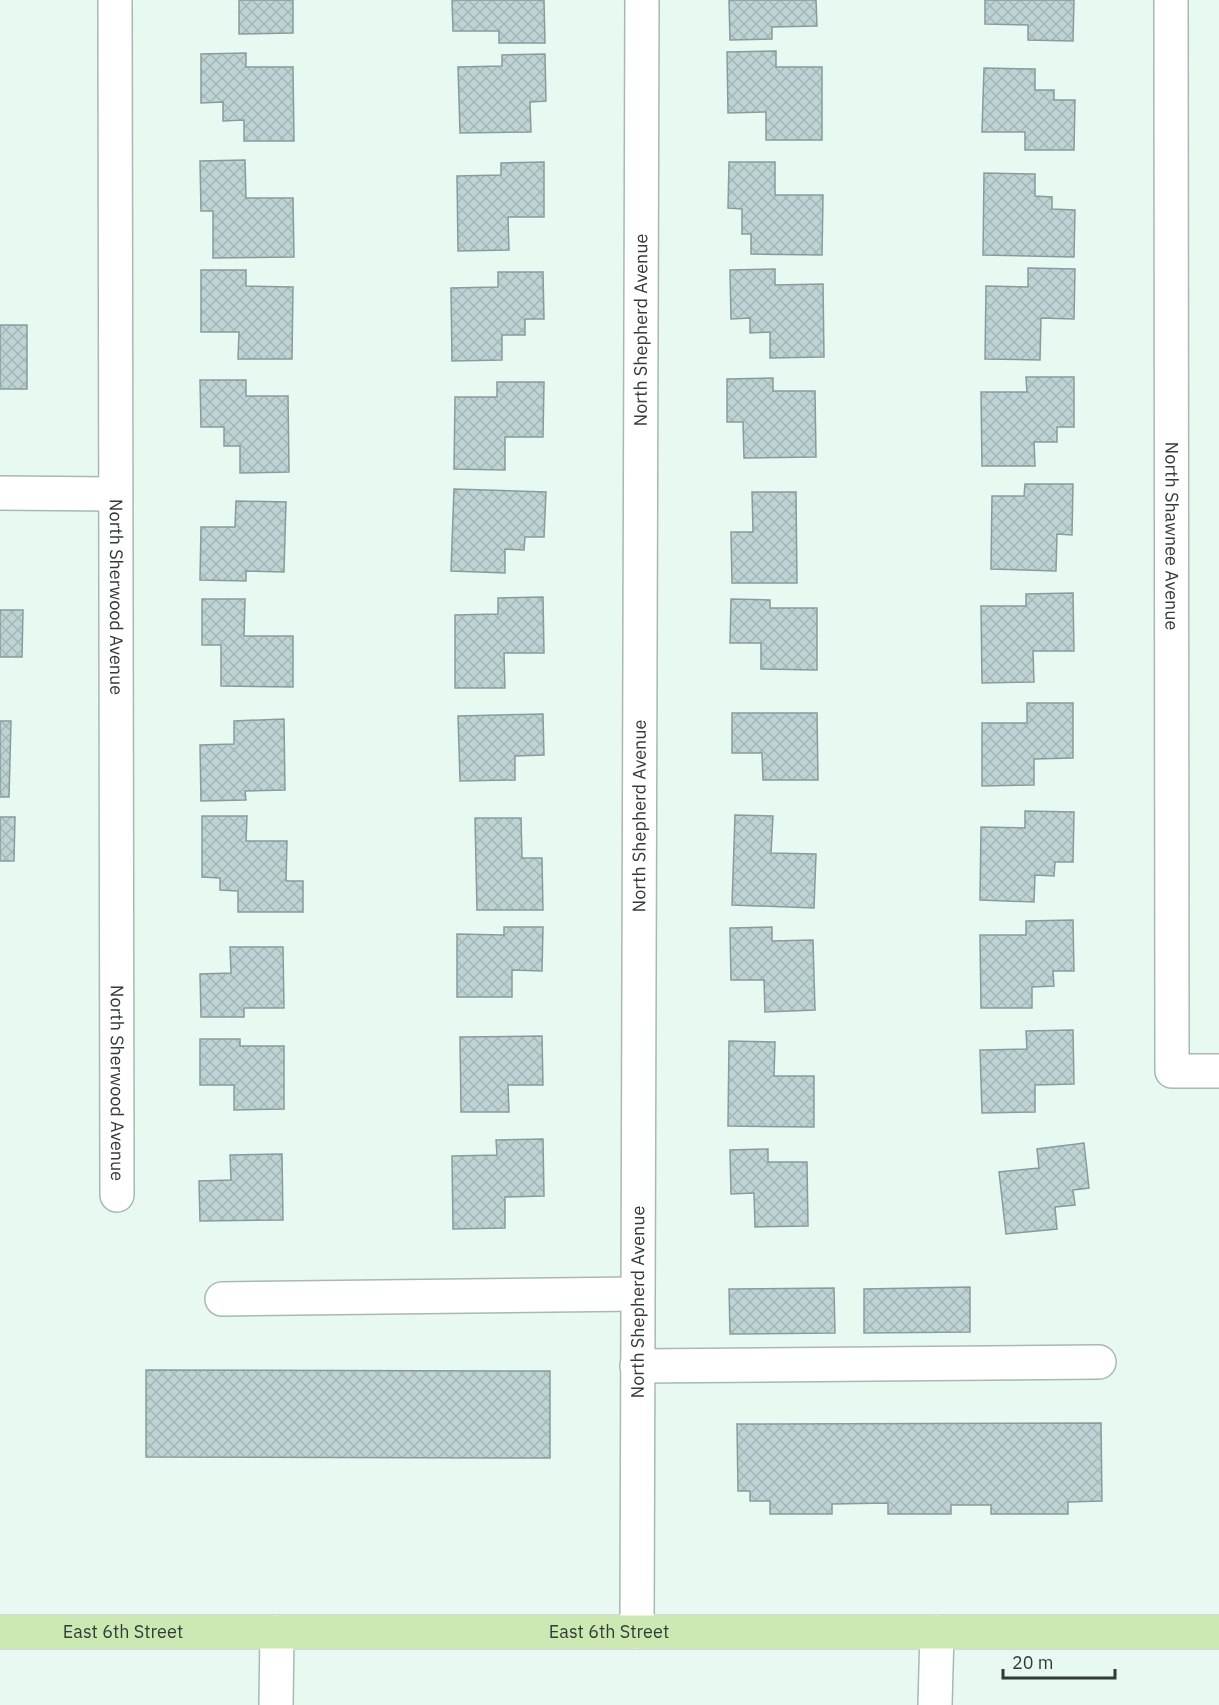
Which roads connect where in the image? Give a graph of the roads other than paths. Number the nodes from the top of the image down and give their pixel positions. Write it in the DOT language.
graph roads {
  1 [pos="115,0"];
  2 [pos="642,0"];
  3 [pos="1171,0"];
  4 [pos="0,493"];
  5 [pos="114,494"];
  6 [pos="1219,1071"];
  7 [pos="117,1195"];
  8 [pos="637,1294"];
  9 [pos="222,1299"];
  10 [pos="1099,1362"];
  11 [pos="637,1366"];
  12 [pos="0,1632"];
  13 [pos="277,1632"];
  14 [pos="636,1632"];
  15 [pos="937,1632"];
  16 [pos="1219,1632"];
  17 [pos="276,1705"];
  18 [pos="935,1705"];
  1 -- 5 [label="street, North Sherwood Avenue"];
  2 -- 8 [label="street, North Shepherd Avenue"];
  3 -- 6 [label="street, North Shawnee Avenue"];
  4 -- 5 [label="street"];
  5 -- 7 [label="street, North Sherwood Avenue"];
  8 -- 9 [label="street"];
  8 -- 11 [label="street, North Shepherd Avenue"];
  10 -- 11 [label="street"];
  11 -- 14 [label="street, North Shepherd Avenue"];
  12 -- 13 [label="main road, East 6th Street"];
  13 -- 14 [label="main road, East 6th Street"];
  13 -- 17 [label="street"];
  14 -- 15 [label="main road, East 6th Street"];
  15 -- 16 [label="main road, East 6th Street"];
  15 -- 18 [label="street"];
}
